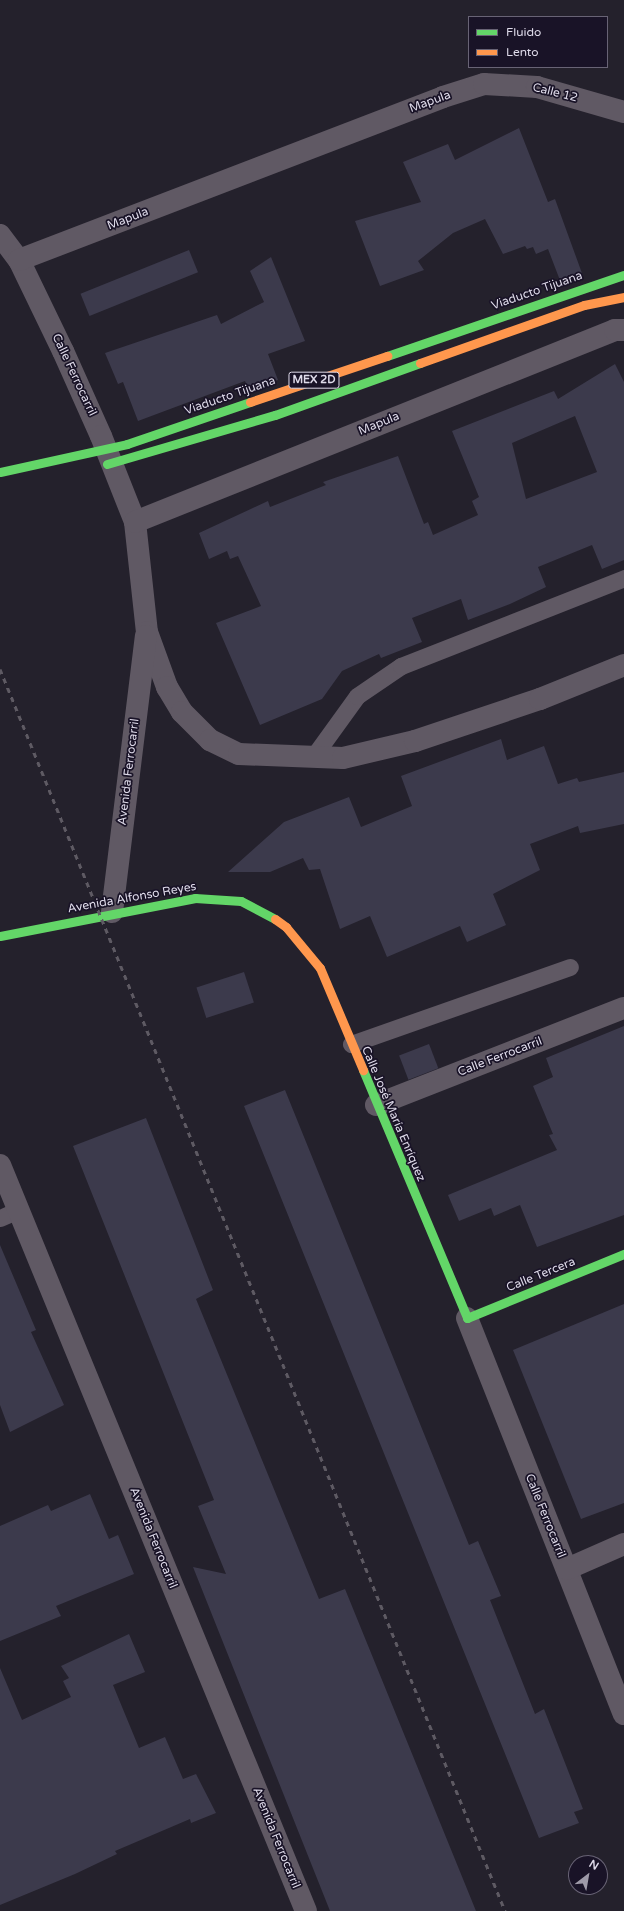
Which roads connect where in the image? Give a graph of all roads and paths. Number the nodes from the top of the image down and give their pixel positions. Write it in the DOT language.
graph roads {
  1 [pos="484,84"];
  2 [pos="624,112"];
  3 [pos="0,235"];
  4 [pos="19,260"];
  5 [pos="624,275"];
  6 [pos="624,297"];
  7 [pos="624,330"];
  8 [pos="98,466"];
  9 [pos="0,472"];
  10 [pos="135,522"];
  11 [pos="624,578"];
  12 [pos="146,632"];
  13 [pos="624,664"];
  14 [pos="313,757"];
  15 [pos="112,912"];
  16 [pos="286,927"];
  17 [pos="0,936"];
  18 [pos="570,967"];
  19 [pos="624,1008"];
  20 [pos="351,1044"];
  21 [pos="376,1105"];
  22 [pos="0,1165"];
  23 [pos="9,1214"];
  24 [pos="624,1254"];
  25 [pos="467,1318"];
  26 [pos="624,1544"];
  27 [pos="566,1569"];
  28 [pos="624,1714"];
  29 [pos="306,1911"];
  1 -- 2 [label="street, Calle 12"];
  1 -- 4 [label="street, Mapula"];
  3 -- 4 [label="street, Calle Ferrocarril"];
  4 -- 10 [label="street, Calle Ferrocarril"];
  5 -- 9 [label="main road, Viaducto Tijuana / MEX 2D, bridge"];
  6 -- 8 [label="main road, MEX 2D, bridge"];
  7 -- 10 [label="street, Mapula"];
  10 -- 12 [label="street, Calle Ferrocarril"];
  11 -- 14 [label="lane"];
  12 -- 14 [label="street"];
  12 -- 15 [label="street, Avenida Ferrocarril"];
  13 -- 14 [label="street"];
  15 -- 16 [label="main road, Avenida Alfonso Reyes"];
  15 -- 17 [label="main road, Avenida Alfonso Reyes"];
  16 -- 20 [label="main road, Calle José María Enríquez"];
  18 -- 20 [label="lane"];
  19 -- 21 [label="street, Calle Ferrocarril"];
  20 -- 21 [label="main road, Calle José María Enríquez"];
  21 -- 25 [label="main road, Calle José María Enríquez"];
  22 -- 23 [label="street, Avenida Ferrocarril"];
  23 -- 29 [label="street, Avenida Ferrocarril"];
  24 -- 25 [label="main road, Calle Tercera"];
  25 -- 27 [label="street, Calle Ferrocarril"];
  26 -- 27 [label="street"];
  27 -- 28 [label="street, Calle Ferrocarril"];
}
